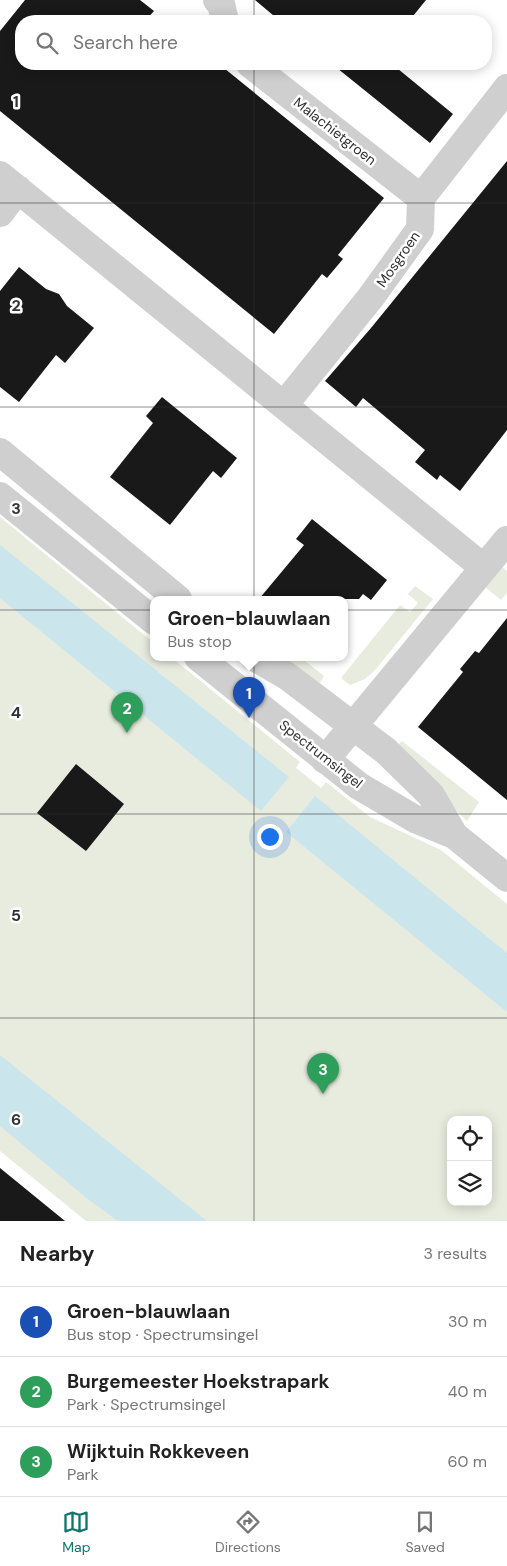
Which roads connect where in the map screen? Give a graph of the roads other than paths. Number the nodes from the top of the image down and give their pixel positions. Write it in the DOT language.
graph roads {
  1 [pos="258,70"];
  2 [pos="502,103"];
  3 [pos="9,182"];
  4 [pos="421,198"];
  5 [pos="0,213"];
  6 [pos="284,406"];
  7 [pos="0,452"];
  8 [pos="0,496"];
  9 [pos="506,543"];
  10 [pos="484,568"];
  11 [pos="174,596"];
  12 [pos="150,618"];
  13 [pos="203,661"];
  14 [pos="261,661"];
  15 [pos="353,726"];
  16 [pos="326,760"];
  17 [pos="454,835"];
  18 [pos="507,878"];
  1 -- 4 [label="street, Malachietgroen"];
  2 -- 4 [label="street"];
  3 -- 5 [label="street"];
  3 -- 6 [label="street"];
  4 -- 6 [label="street, Mosgroen"];
  6 -- 10 [label="street"];
  7 -- 11 [label="street"];
  8 -- 12 [label="street"];
  9 -- 10 [label="street"];
  10 -- 15 [label="street"];
  13 -- 16 [label="street, Spectrumsingel"];
  14 -- 15 [label="street, Spectrumsingel"];
  15 -- 16 [label="street"];
  15 -- 17 [label="street, Spectrumsingel"];
  16 -- 17 [label="street, Spectrumsingel"];
  17 -- 18 [label="street, Spectrumsingel"];
}
